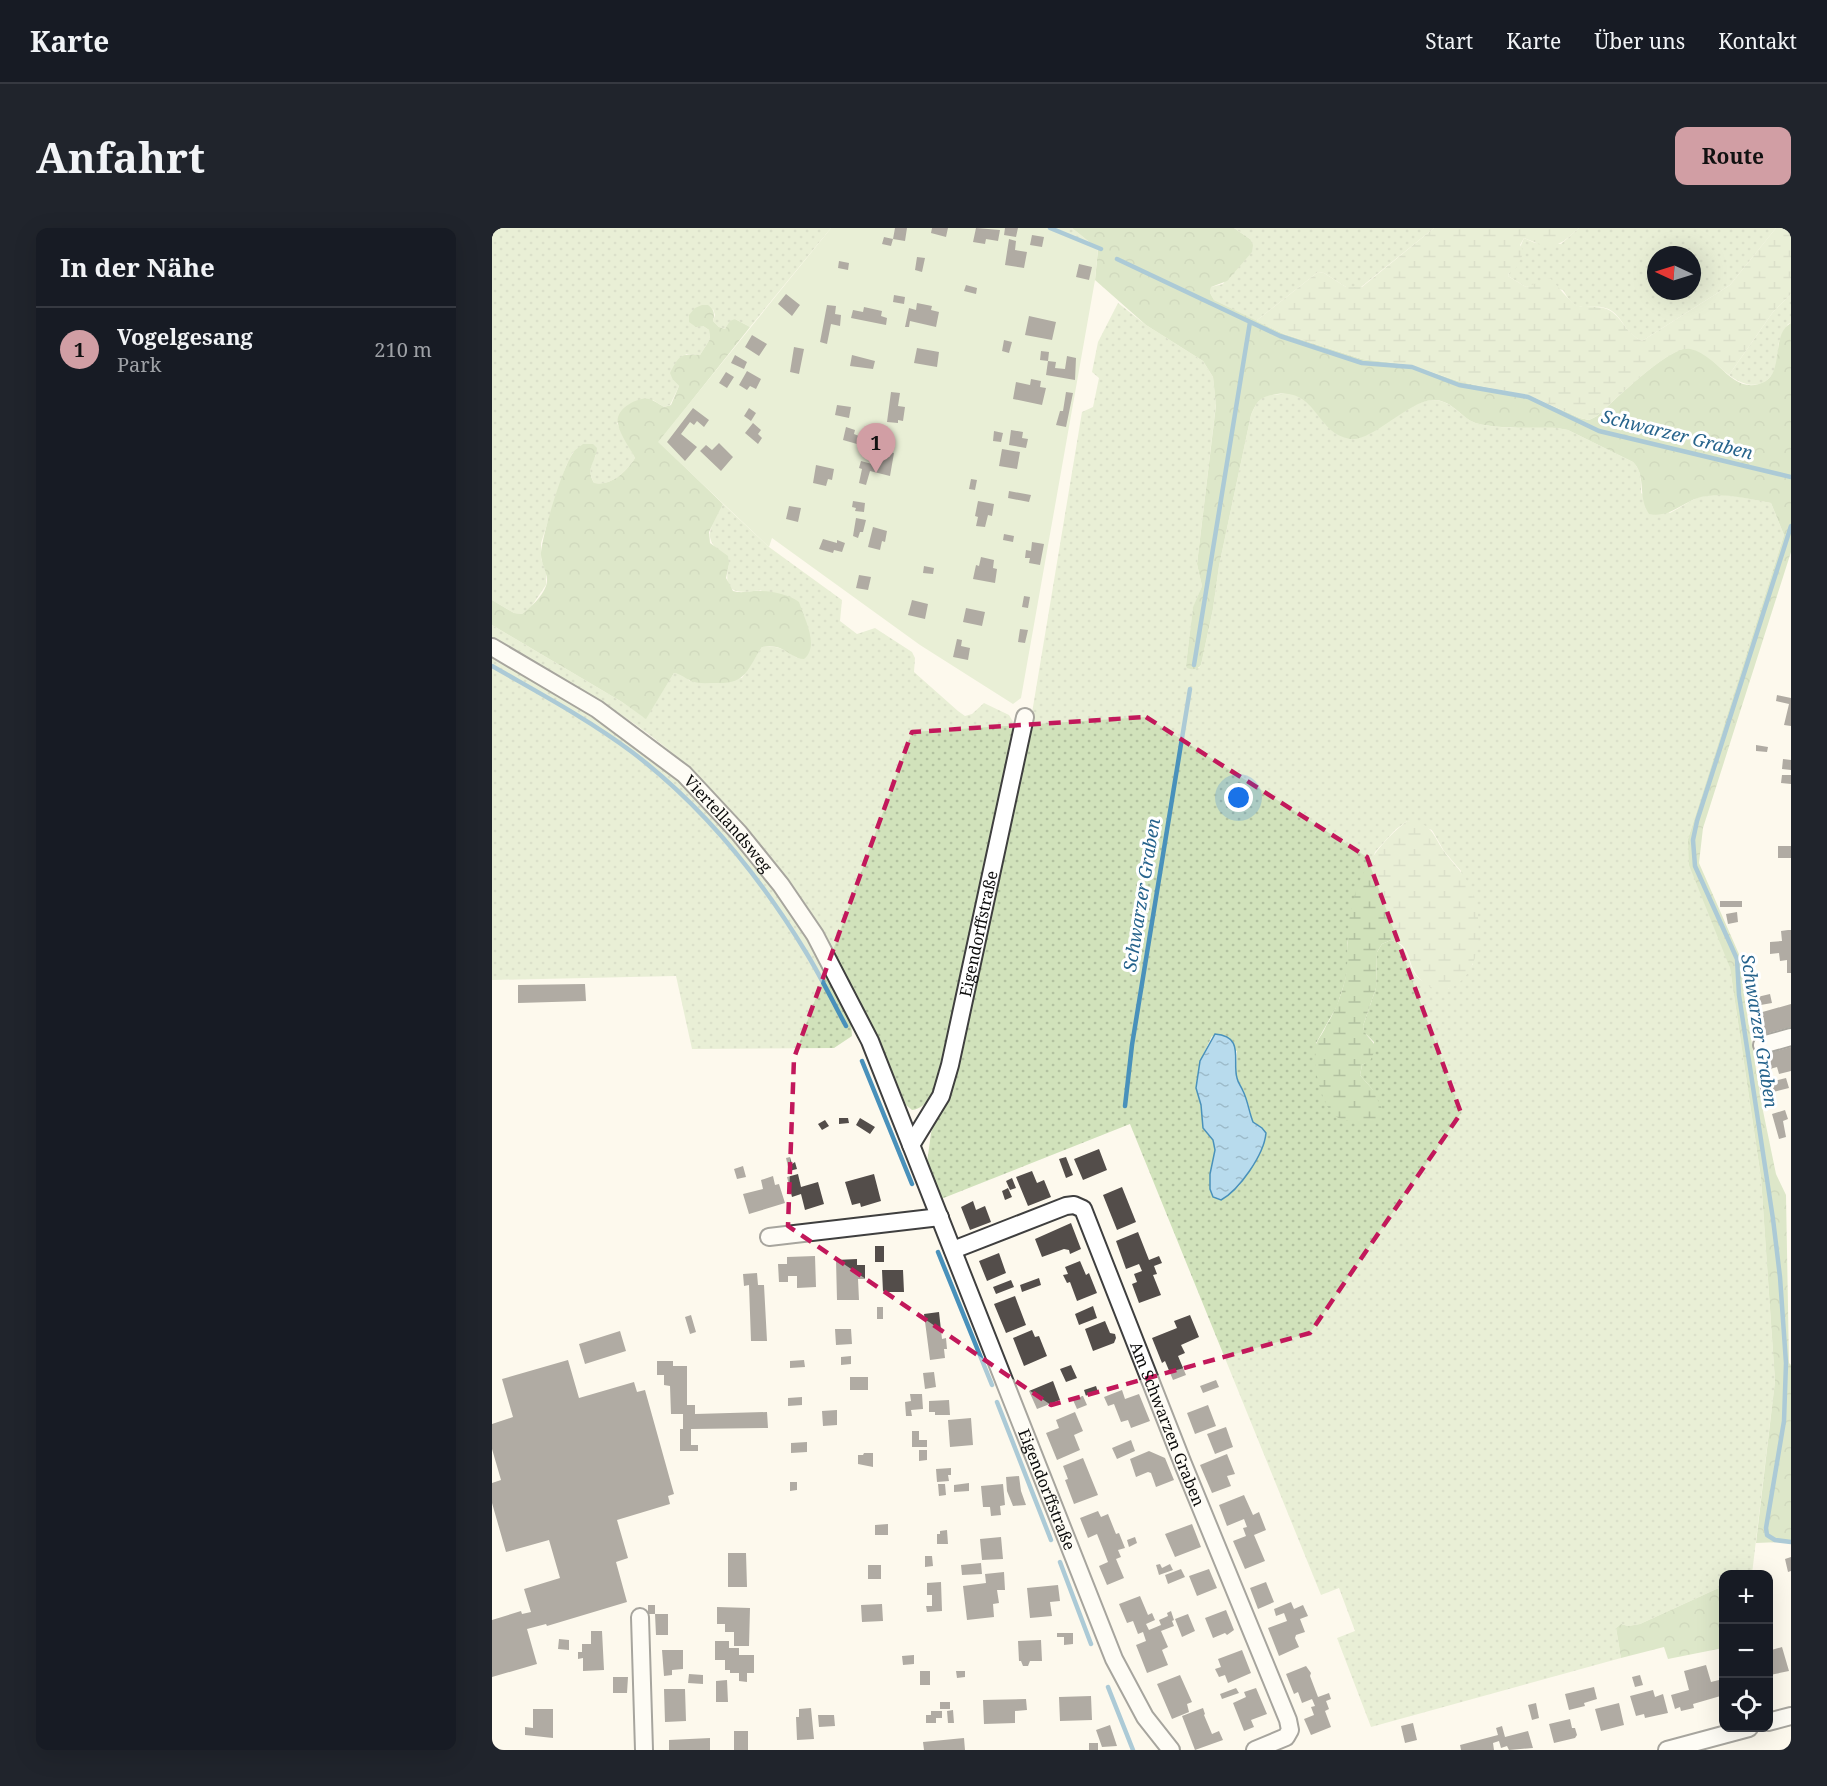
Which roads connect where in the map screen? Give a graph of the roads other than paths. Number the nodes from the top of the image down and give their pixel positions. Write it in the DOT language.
graph roads {
  1 [pos="492,647"];
  2 [pos="1025,717"];
  3 [pos="1791,1037"];
  4 [pos="1762,1045"];
  5 [pos="883,1076"];
  6 [pos="911,1145"];
  7 [pos="940,1217"];
  8 [pos="769,1237"];
  9 [pos="953,1250"];
  10 [pos="640,1617"];
  11 [pos="1791,1716"];
  12 [pos="1773,1721"];
  13 [pos="1734,1732"];
  14 [pos="644,1750"];
  15 [pos="1171,1750"];
  16 [pos="1255,1750"];
  17 [pos="1667,1750"];
  1 -- 5 [label="street, Viertellandsweg"];
  2 -- 6 [label="street, Eigendorffstraße"];
  3 -- 4 [label="street"];
  5 -- 6 [label="street, Eigendorffstraße"];
  6 -- 7 [label="street, Eigendorffstraße"];
  7 -- 8 [label="street"];
  7 -- 9 [label="street, Eigendorffstraße"];
  9 -- 15 [label="street, Eigendorffstraße"];
  9 -- 16 [label="street, Am Schwarzen Graben"];
  10 -- 14 [label="street"];
  11 -- 12 [label="street"];
  13 -- 17 [label="street"];
}
